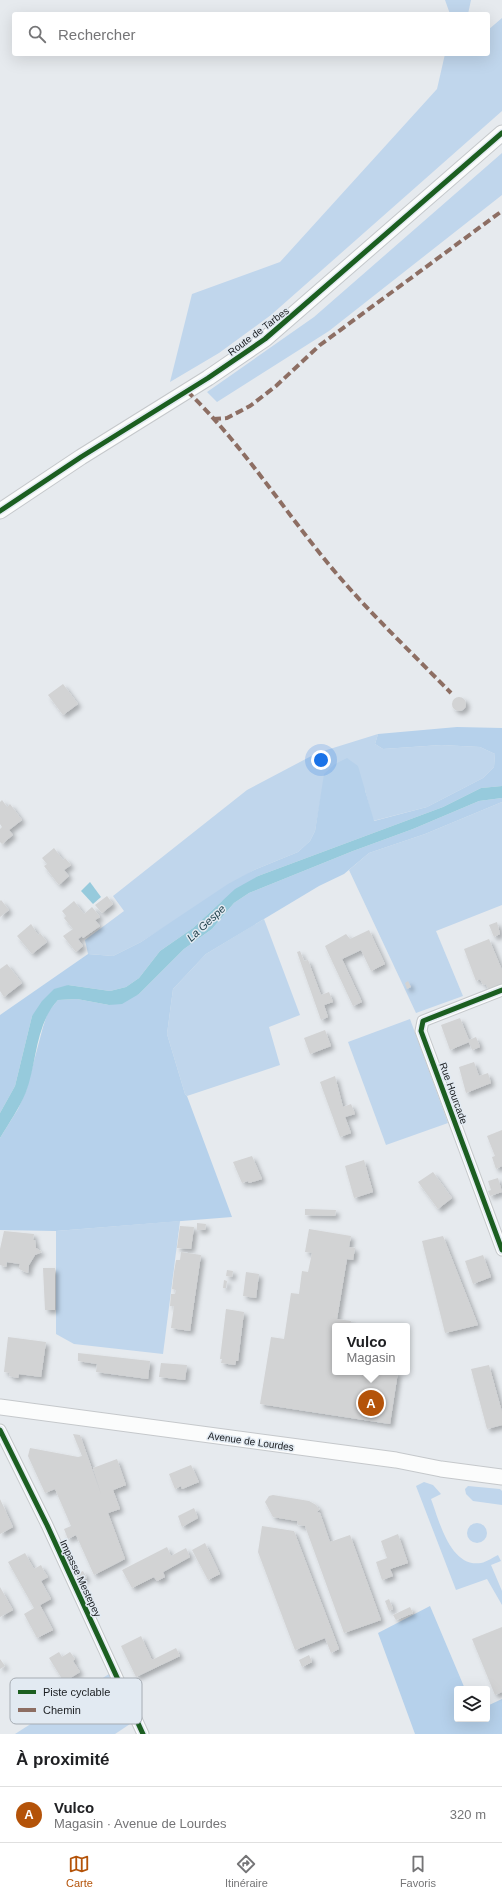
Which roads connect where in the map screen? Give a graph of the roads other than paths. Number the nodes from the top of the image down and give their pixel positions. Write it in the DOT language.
graph roads {
  1 [pos="502,134"];
  2 [pos="0,511"];
  3 [pos="502,990"];
  4 [pos="502,1250"];
  5 [pos="0,1407"];
  6 [pos="0,1430"];
  7 [pos="502,1478"];
  8 [pos="117,1678"];
  9 [pos="138,1724"];
  10 [pos="143,1734"];
  1 -- 2 [label="street, Route de Tarbes"];
  3 -- 4 [label="street, Rue Hourcade"];
  5 -- 7 [label="street, Avenue de Lourdes"];
  6 -- 8 [label="street, Impasse Mestepey"];
  9 -- 10 [label="street, Impasse Mestepey"];
}
